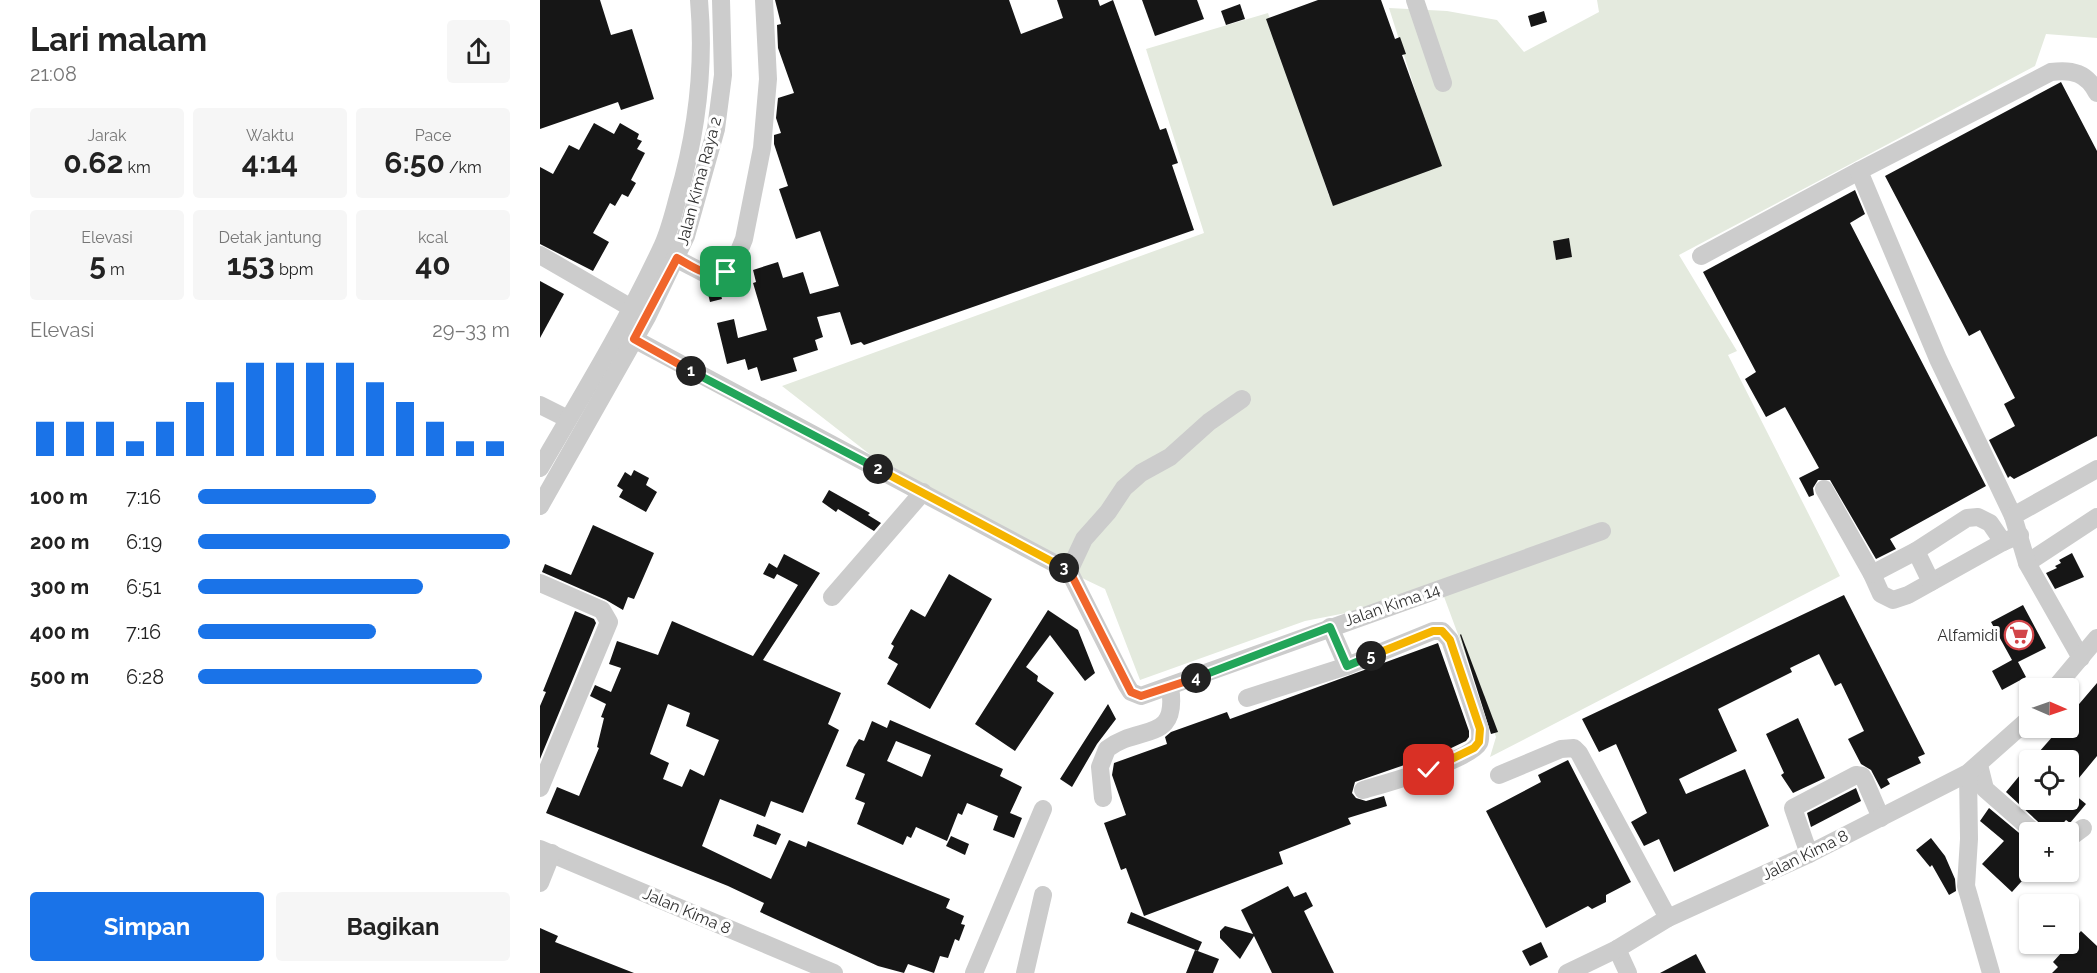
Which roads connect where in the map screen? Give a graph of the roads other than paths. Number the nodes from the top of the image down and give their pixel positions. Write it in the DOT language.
graph roads {
  1 [pos="699,0"];
  2 [pos="721,0"];
  3 [pos="764,0"];
  4 [pos="1415,0"];
  5 [pos="1443,83"];
  6 [pos="2097,93"];
  7 [pos="1859,171"];
  8 [pos="540,255"];
  9 [pos="1701,256"];
  10 [pos="677,258"];
  11 [pos="630,308"];
  12 [pos="647,317"];
  13 [pos="634,339"];
  14 [pos="1242,399"];
  15 [pos="540,405"];
  16 [pos="568,419"];
  17 [pos="540,468"];
  18 [pos="2097,469"];
  19 [pos="1824,489"];
  20 [pos="923,492"];
  21 [pos="540,506"];
  22 [pos="2013,516"];
  23 [pos="2097,517"];
  24 [pos="1602,531"];
  25 [pos="2011,539"];
  26 [pos="1916,551"];
  27 [pos="2027,563"];
  28 [pos="1069,570"];
  29 [pos="1872,574"];
  30 [pos="1931,582"];
  31 [pos="540,583"];
  32 [pos="832,597"];
  33 [pos="1330,627"];
  34 [pos="2097,638"];
  35 [pos="2081,658"];
  36 [pos="1347,666"];
  37 [pos="2064,678"];
  38 [pos="1170,687"];
  39 [pos="1247,698"];
  40 [pos="2019,728"];
  41 [pos="1974,769"];
  42 [pos="1499,775"];
  43 [pos="540,788"];
  44 [pos="1363,790"];
  45 [pos="1103,798"];
  46 [pos="1043,809"];
  47 [pos="1881,818"];
  48 [pos="2023,822"];
  49 [pos="546,851"];
  50 [pos="1809,854"];
  51 [pos="540,883"];
  52 [pos="1043,895"];
  53 [pos="1668,918"];
  54 [pos="1617,949"];
  55 [pos="834,973"];
  56 [pos="974,973"];
  57 [pos="1025,973"];
  58 [pos="1567,973"];
  59 [pos="1628,973"];
  60 [pos="1991,973"];
  1 -- 11 [label="street, Jalan Kima Raya 2"];
  2 -- 10 [label="street, Jalan Kima Raya 2"];
  3 -- 10 [label="street"];
  4 -- 5 [label="street"];
  6 -- 7 [label="street"];
  7 -- 9 [label="street"];
  7 -- 22 [label="street"];
  8 -- 11 [label="street"];
  10 -- 12 [label="street, Jalan Kima Raya 2"];
  11 -- 12 [label="street"];
  11 -- 16 [label="street, Jalan Kima Raya 2"];
  12 -- 13 [label="street, Jalan Kima Raya 2"];
  13 -- 20 [label="street"];
  13 -- 21 [label="street, Jalan Kima Raya 2"];
  14 -- 28 [label="street"];
  15 -- 16 [label="street"];
  16 -- 17 [label="street, Jalan Kima Raya 2"];
  18 -- 22 [label="street"];
  19 -- 29 [label="street"];
  20 -- 28 [label="street"];
  20 -- 32 [label="street"];
  22 -- 25 [label="street"];
  23 -- 27 [label="street"];
  24 -- 33 [label="street, Jalan Kima 14"];
  25 -- 26 [label="street"];
  25 -- 27 [label="street"];
  25 -- 30 [label="street"];
  26 -- 29 [label="street"];
  26 -- 30 [label="street"];
  27 -- 35 [label="street"];
  28 -- 38 [label="street, Jalan Kima 14"];
  29 -- 30 [label="street"];
  31 -- 43 [label="street"];
  33 -- 36 [label="street"];
  33 -- 38 [label="street, Jalan Kima 14"];
  34 -- 35 [label="street"];
  35 -- 37 [label="street"];
  36 -- 39 [label="street"];
  36 -- 44 [label="street"];
  38 -- 45 [label="street"];
  40 -- 41 [label="street, Jalan Kima 8"];
  41 -- 47 [label="street, Jalan Kima 8"];
  41 -- 48 [label="street"];
  41 -- 60 [label="street"];
  42 -- 53 [label="street"];
  46 -- 56 [label="street"];
  47 -- 50 [label="street, Jalan Kima 8"];
  47 -- 50 [label="street"];
  49 -- 51 [label="street"];
  49 -- 55 [label="street, Jalan Kima 8"];
  50 -- 53 [label="street, Jalan Kima 8"];
  52 -- 57 [label="street"];
  53 -- 54 [label="street, Jalan Kima 8"];
  54 -- 58 [label="street, Jalan Kima 8"];
  54 -- 59 [label="street"];
}
